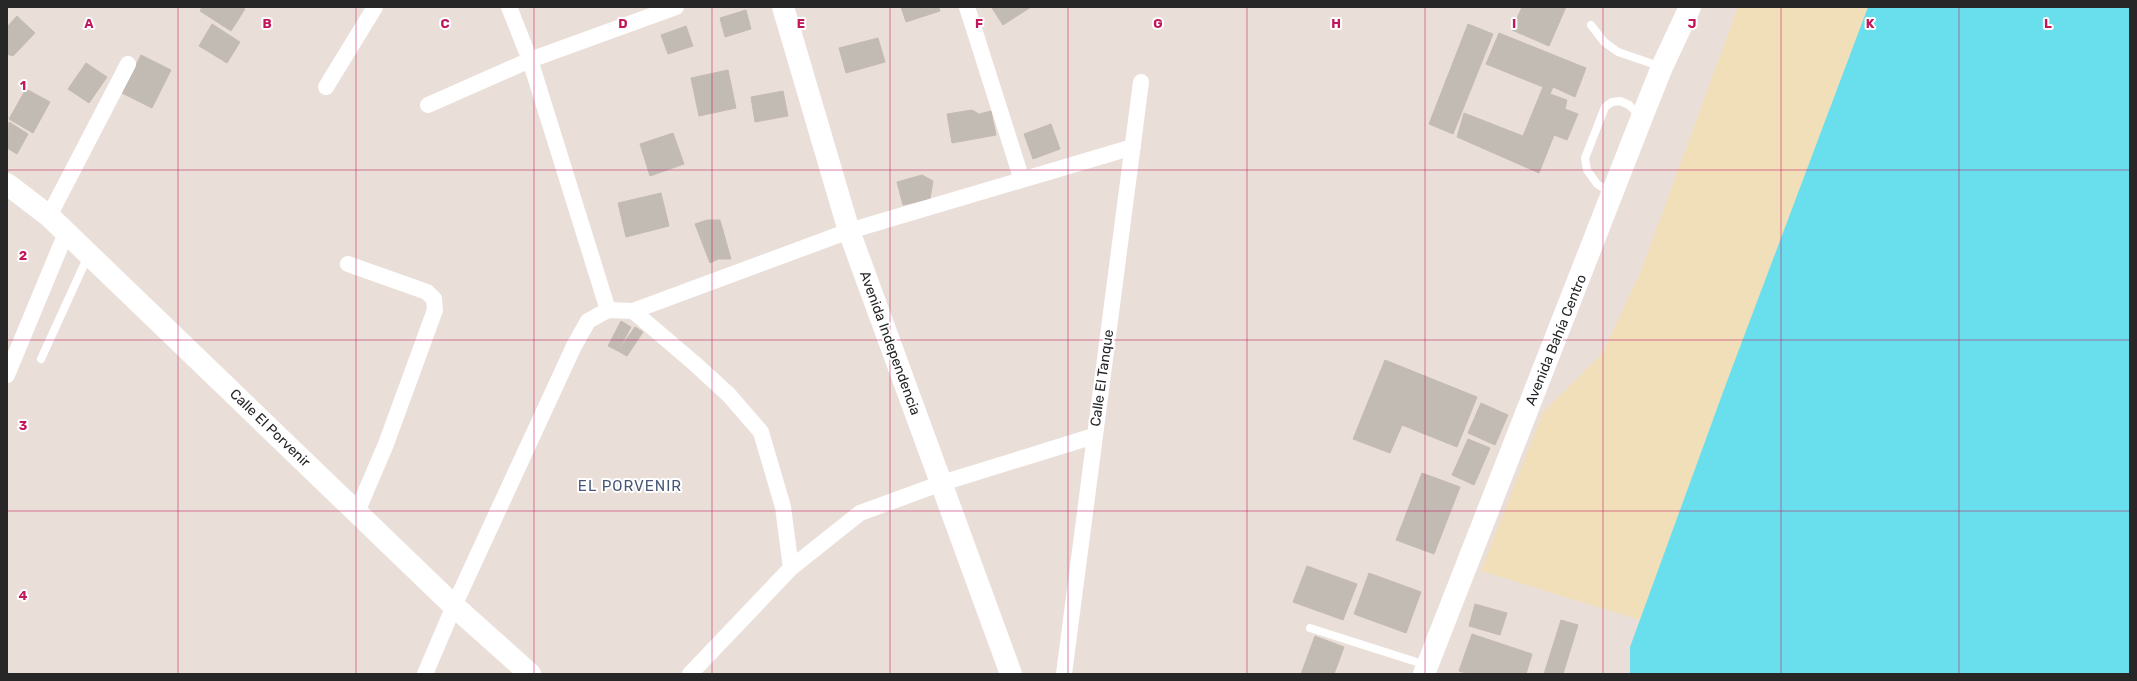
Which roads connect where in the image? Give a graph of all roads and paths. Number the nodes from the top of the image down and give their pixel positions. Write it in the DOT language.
graph roads {
  1 [pos="375,7"];
  2 [pos="676,7"];
  3 [pos="783,7"];
  4 [pos="967,7"];
  5 [pos="1690,7"];
  6 [pos="510,8"];
  7 [pos="1590,25"];
  8 [pos="530,60"];
  9 [pos="128,64"];
  10 [pos="1662,67"];
  11 [pos="1141,82"];
  12 [pos="326,87"];
  13 [pos="428,106"];
  14 [pos="1642,117"];
  15 [pos="1134,147"];
  16 [pos="1022,180"];
  17 [pos="7,184"];
  18 [pos="1613,195"];
  19 [pos="49,216"];
  20 [pos="849,231"];
  21 [pos="66,233"];
  22 [pos="89,255"];
  23 [pos="348,264"];
  24 [pos="608,310"];
  25 [pos="633,310"];
  26 [pos="41,358"];
  27 [pos="7,375"];
  28 [pos="1094,436"];
  29 [pos="942,483"];
  30 [pos="357,512"];
  31 [pos="791,568"];
  32 [pos="454,606"];
  33 [pos="1310,628"];
  34 [pos="1425,672"];
  35 [pos="425,674"];
  36 [pos="530,674"];
  37 [pos="690,674"];
  38 [pos="1011,674"];
  39 [pos="1064,674"];
  1 -- 12 [label="street"];
  2 -- 8 [label="street"];
  3 -- 20 [label="main road, Avenida Independencia"];
  4 -- 16 [label="street"];
  5 -- 10 [label="main road, Avenida Bahía Centro"];
  6 -- 8 [label="street"];
  7 -- 10 [label="lane"];
  8 -- 13 [label="street"];
  8 -- 24 [label="street"];
  9 -- 19 [label="street"];
  10 -- 14 [label="main road, Avenida Bahía Centro"];
  11 -- 15 [label="street, Calle El Tanque"];
  14 -- 18 [label="main road, Avenida Bahía Centro"];
  14 -- 18 [label="lane"];
  15 -- 16 [label="street"];
  15 -- 28 [label="street, Calle El Tanque"];
  16 -- 20 [label="street"];
  17 -- 19 [label="main road, Calle El Porvenir"];
  18 -- 34 [label="main road, Avenida Bahía Centro"];
  19 -- 21 [label="main road, Calle El Porvenir"];
  20 -- 25 [label="street"];
  20 -- 29 [label="main road, Avenida Independencia"];
  21 -- 22 [label="main road, Calle El Porvenir"];
  21 -- 27 [label="street"];
  22 -- 26 [label="lane"];
  22 -- 30 [label="main road, Calle El Porvenir"];
  23 -- 30 [label="street"];
  24 -- 25 [label="street"];
  24 -- 32 [label="street"];
  25 -- 31 [label="street"];
  28 -- 29 [label="street"];
  28 -- 39 [label="street, Calle El Tanque"];
  29 -- 31 [label="street"];
  29 -- 38 [label="main road, Avenida Independencia"];
  30 -- 32 [label="main road, Calle El Porvenir"];
  31 -- 37 [label="street"];
  32 -- 35 [label="street"];
  32 -- 36 [label="main road, Calle El Porvenir"];
  33 -- 34 [label="lane"];
}
